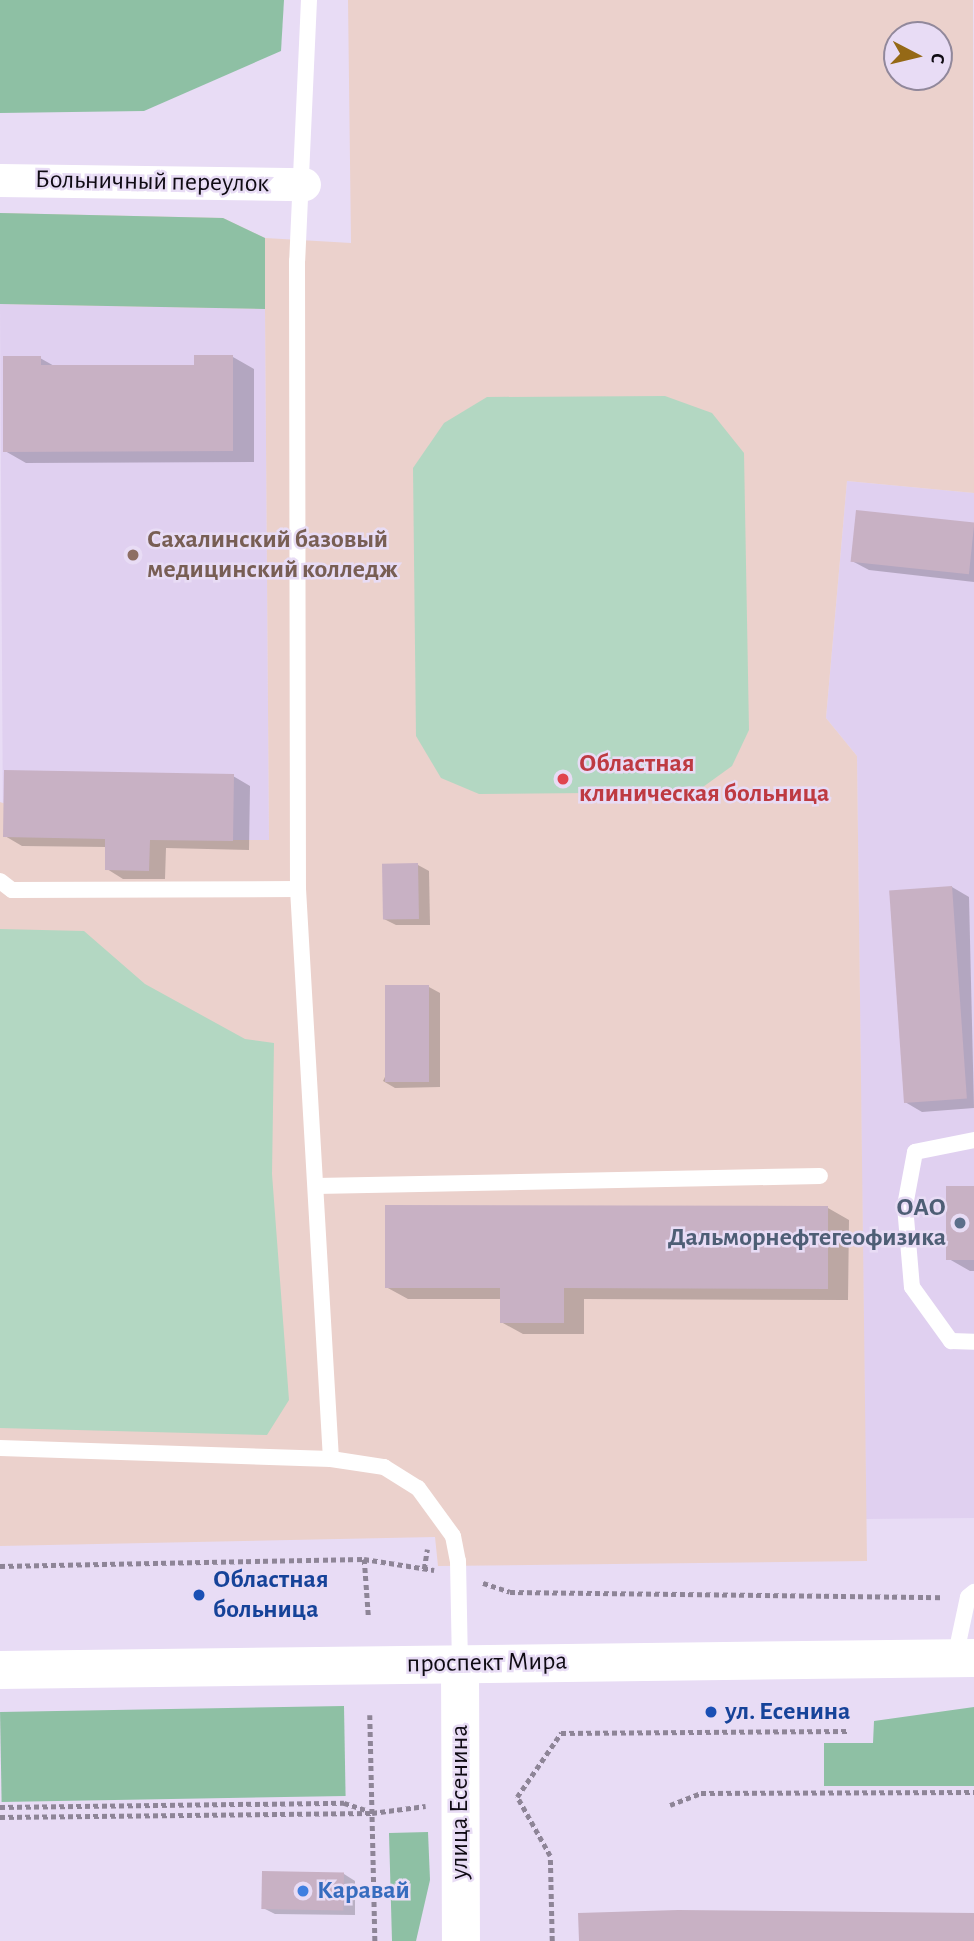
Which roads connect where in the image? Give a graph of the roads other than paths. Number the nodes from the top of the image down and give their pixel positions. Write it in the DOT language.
graph roads {
  1 [pos="309,0"];
  2 [pos="0,180"];
  3 [pos="304,184"];
  4 [pos="0,881"];
  5 [pos="298,889"];
  6 [pos="974,1140"];
  7 [pos="820,1176"];
  8 [pos="316,1186"];
  9 [pos="974,1342"];
  10 [pos="0,1448"];
  11 [pos="331,1459"];
  12 [pos="971,1594"];
  13 [pos="965,1658"];
  14 [pos="460,1663"];
  15 [pos="0,1670"];
  16 [pos="461,1941"];
  1 -- 3 [label="lane"];
  2 -- 3 [label="street, Больничный переулок"];
  3 -- 5 [label="lane"];
  4 -- 5 [label="lane"];
  5 -- 8 [label="lane"];
  6 -- 9 [label="lane"];
  7 -- 8 [label="lane"];
  8 -- 11 [label="lane"];
  10 -- 11 [label="lane"];
  11 -- 14 [label="lane"];
  12 -- 13 [label="lane"];
  13 -- 14 [label="main road, проспект Мира"];
  14 -- 15 [label="main road, проспект Мира"];
  14 -- 16 [label="main road, улица Есенина"];
}
